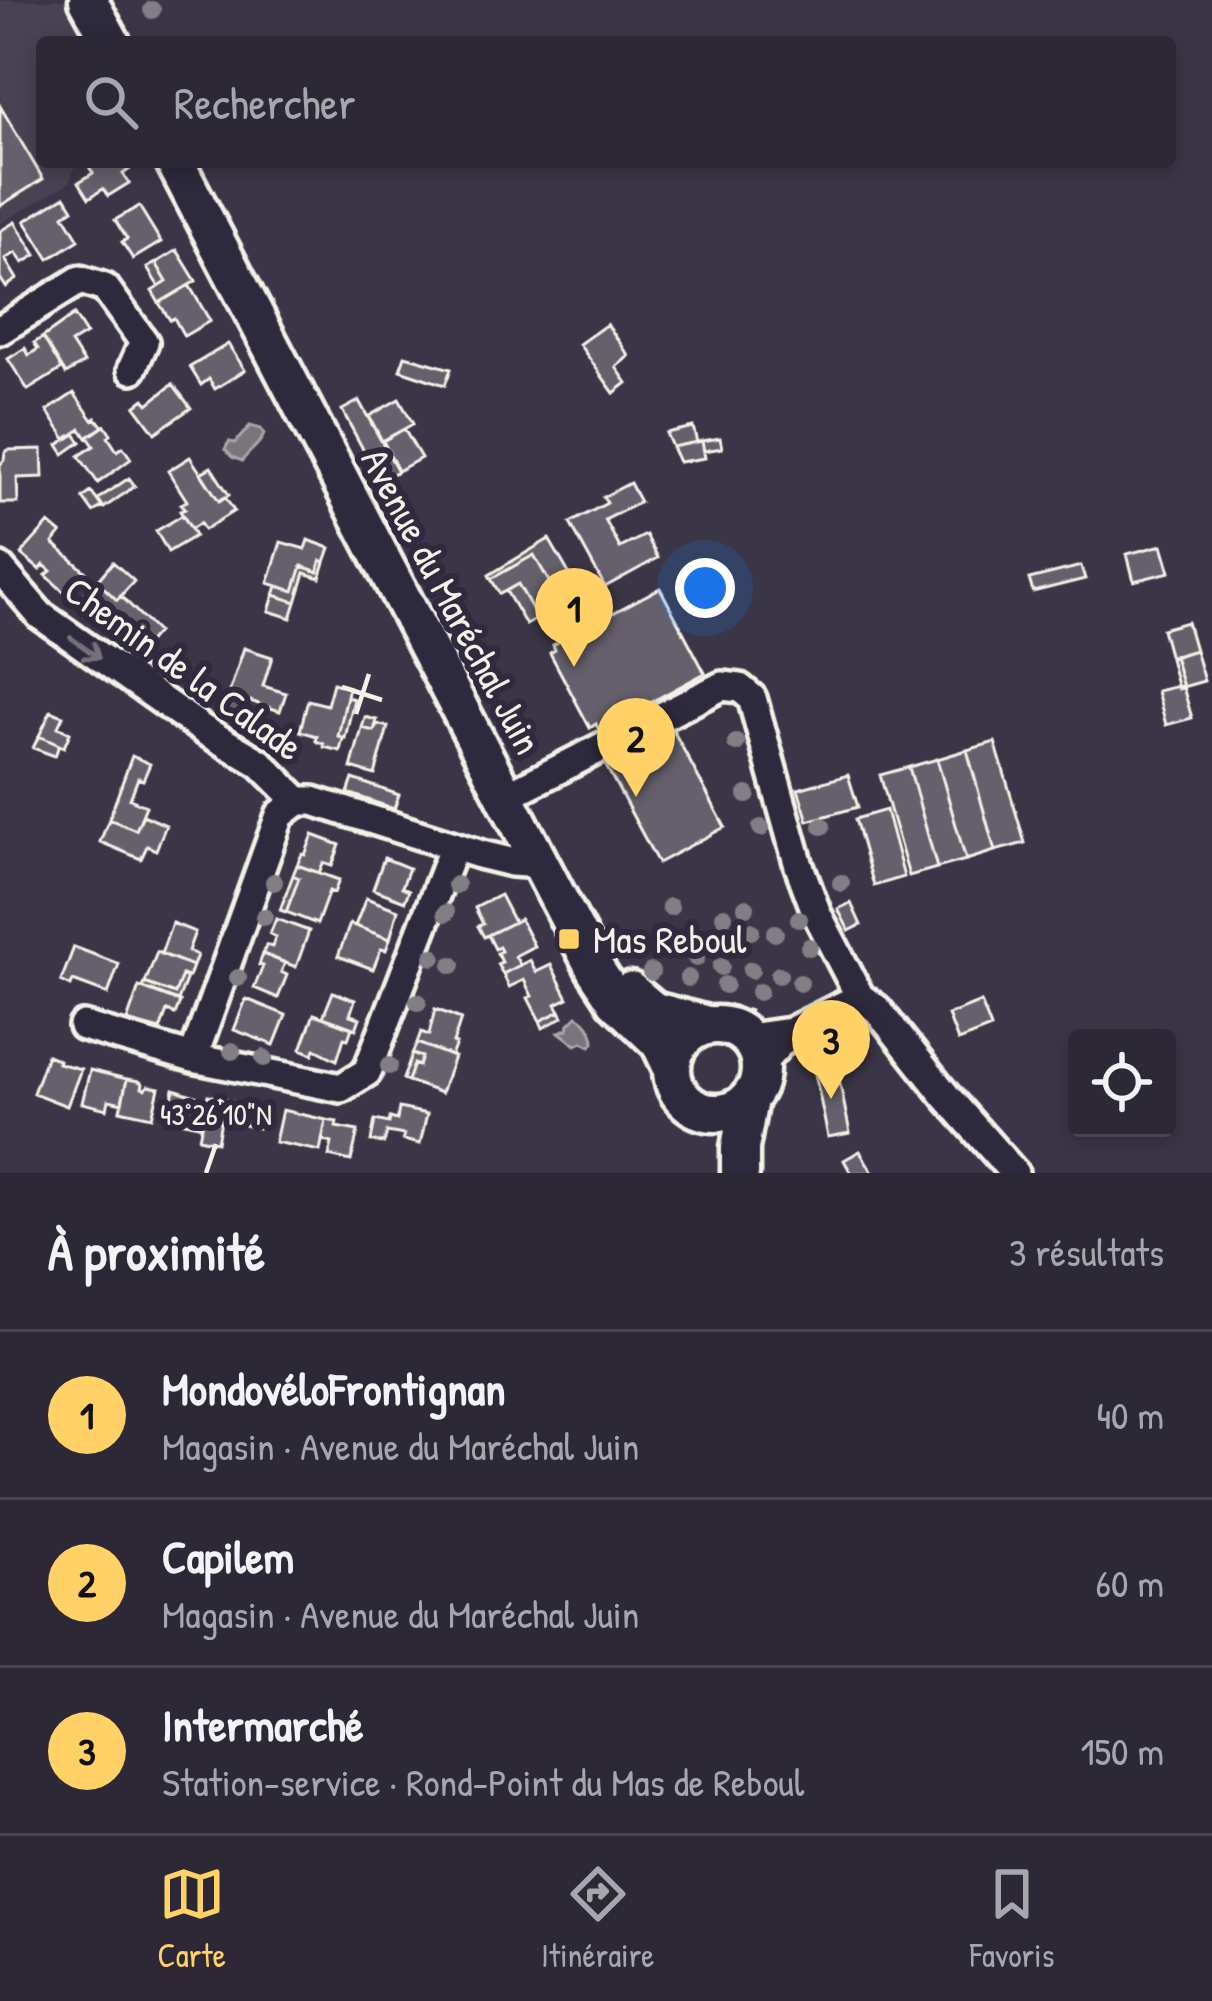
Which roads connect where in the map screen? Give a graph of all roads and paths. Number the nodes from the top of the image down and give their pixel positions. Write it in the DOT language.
graph roads {
  1 [pos="88,0"];
  2 [pos="102,0"];
  3 [pos="108,36"];
  4 [pos="121,36"];
  5 [pos="178,168"];
  6 [pos="191,168"];
  7 [pos="0,330"];
  8 [pos="133,370"];
  9 [pos="0,568"];
  10 [pos="518,790"];
  11 [pos="298,801"];
  12 [pos="454,846"];
  13 [pos="542,864"];
  14 [pos="860,997"];
  15 [pos="714,1014"];
  16 [pos="83,1026"];
  17 [pos="790,1032"];
  18 [pos="194,1058"];
  19 [pos="671,1066"];
  20 [pos="752,1067"];
  21 [pos="700,1111"];
  22 [pos="720,1173"];
  23 [pos="740,1173"];
  24 [pos="1014,1173"];
  1 -- 3 [label="main road"];
  2 -- 4 [label="main road"];
  5 -- 13 [label="main road, Avenue du Maréchal Juin"];
  6 -- 10 [label="main road, Avenue du Maréchal Juin"];
  7 -- 8 [label="street"];
  9 -- 11 [label="street, Chemin de la Calade, one-way"];
  10 -- 14 [label="street"];
  10 -- 15 [label="main road, Avenue du Maréchal Juin"];
  11 -- 12 [label="street, Chemin de la Calade"];
  11 -- 18 [label="street"];
  12 -- 13 [label="street, Chemin de la Calade"];
  12 -- 18 [label="street"];
  13 -- 19 [label="main road, Avenue du Maréchal Juin"];
  14 -- 17 [label="street"];
  14 -- 24 [label="street"];
  15 -- 17 [label="path"];
  15 -- 19 [label="main road"];
  15 -- 20 [label="main road"];
  16 -- 18 [label="street"];
  17 -- 20 [label="street"];
  19 -- 21 [label="main road"];
  20 -- 21 [label="main road"];
  20 -- 23 [label="main road"];
  21 -- 22 [label="main road"];
}
